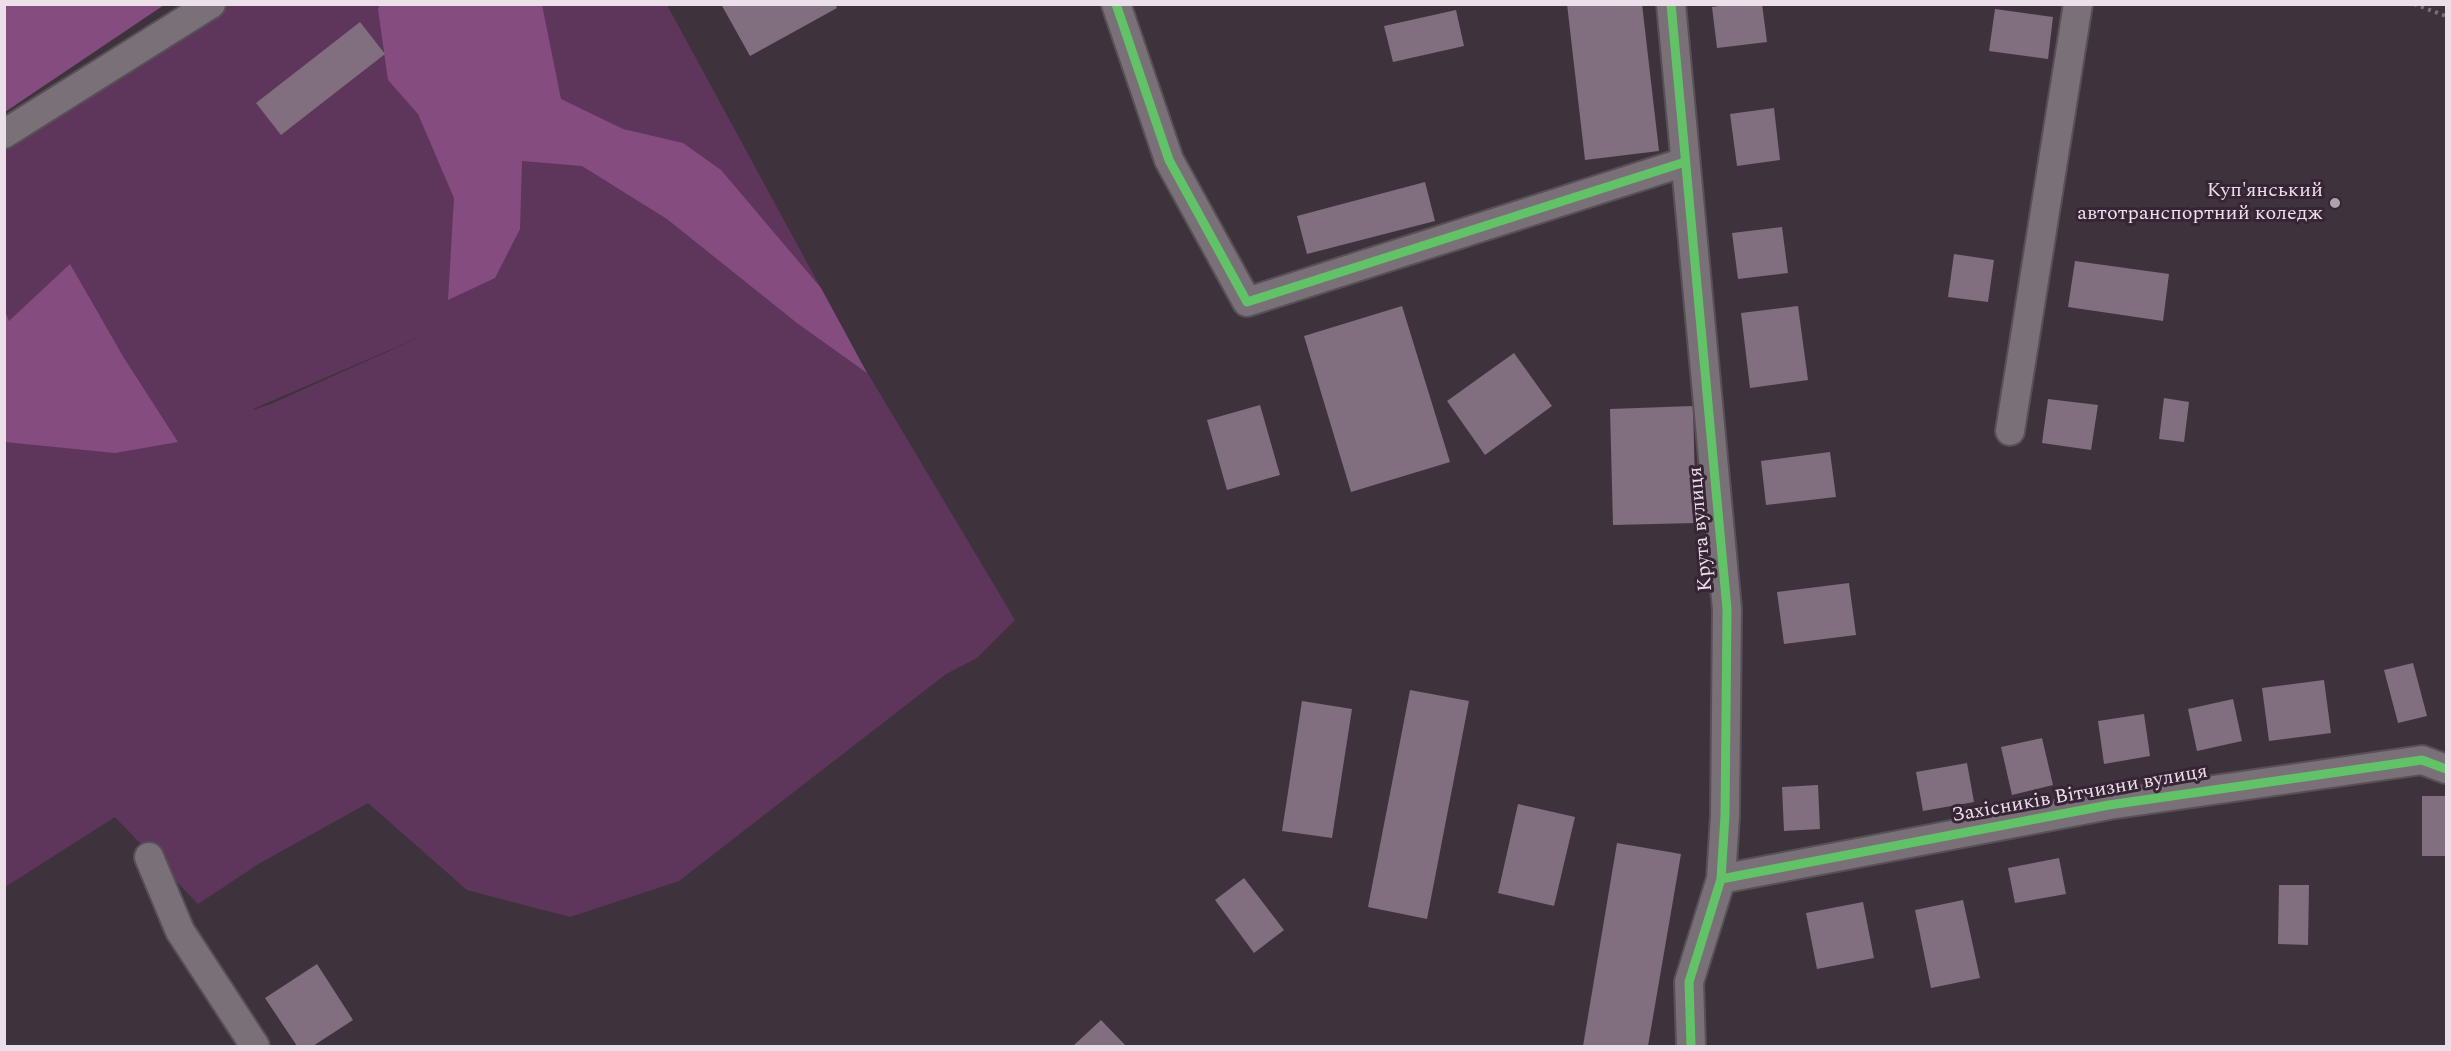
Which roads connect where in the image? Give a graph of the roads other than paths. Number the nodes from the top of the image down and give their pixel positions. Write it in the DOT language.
graph roads {
  1 [pos="211,4"];
  2 [pos="1116,4"];
  3 [pos="1671,4"];
  4 [pos="2078,4"];
  5 [pos="4,134"];
  6 [pos="1685,162"];
  7 [pos="2010,431"];
  8 [pos="2446,769"];
  9 [pos="149,857"];
  10 [pos="1721,879"];
  11 [pos="255,1047"];
  12 [pos="1691,1047"];
  1 -- 5 [label="street"];
  2 -- 6 [label="street"];
  3 -- 6 [label="street, Крута вулиця"];
  4 -- 7 [label="street"];
  6 -- 10 [label="street, Крута вулиця"];
  8 -- 10 [label="street, Захісників Вітчизни вулиця"];
  9 -- 11 [label="street"];
  10 -- 12 [label="street, Крута вулиця"];
}
